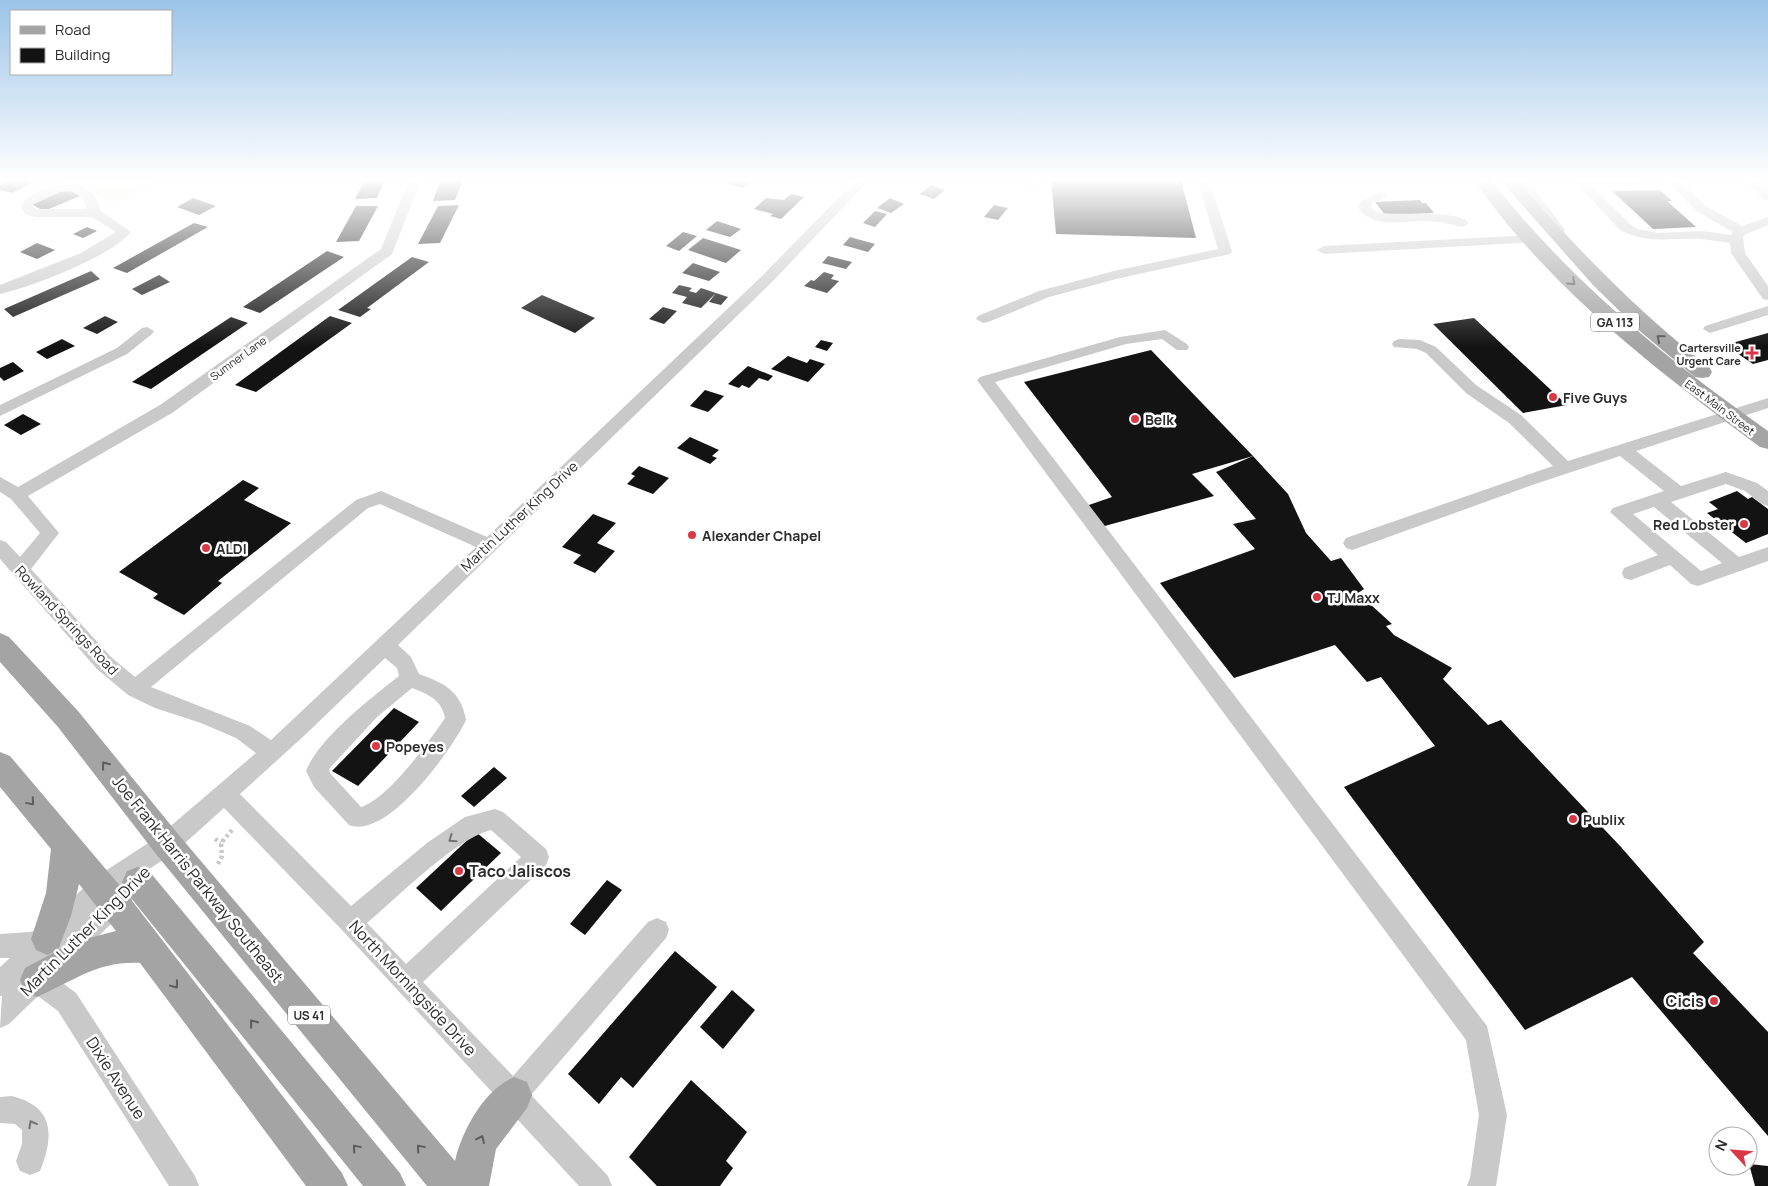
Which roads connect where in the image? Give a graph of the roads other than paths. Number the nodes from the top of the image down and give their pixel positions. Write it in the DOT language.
graph roads {
  1 [pos="120,235"];
  2 [pos="394,235"];
  3 [pos="809,235"];
  4 [pos="1220,235"];
  5 [pos="1527,235"];
  6 [pos="1557,235"];
  7 [pos="1562,235"];
  8 [pos="1650,235"];
  9 [pos="1694,235"];
  10 [pos="1715,235"];
  11 [pos="1739,236"];
  12 [pos="1559,238"];
  13 [pos="1531,240"];
  14 [pos="1324,250"];
  15 [pos="0,290"];
  16 [pos="1768,296"];
  17 [pos="1768,310"];
  18 [pos="983,319"];
  19 [pos="1710,329"];
  20 [pos="146,331"];
  21 [pos="1399,344"];
  22 [pos="1182,347"];
  23 [pos="1759,406"];
  24 [pos="0,411"];
  25 [pos="1730,414"];
  26 [pos="1768,421"];
  27 [pos="1768,442"];
  28 [pos="1622,450"];
  29 [pos="1565,468"];
  30 [pos="0,483"];
  31 [pos="1678,493"];
  32 [pos="18,494"];
  33 [pos="1656,500"];
  34 [pos="1768,500"];
  35 [pos="1352,543"];
  36 [pos="488,545"];
  37 [pos="0,547"];
  38 [pos="1768,554"];
  39 [pos="1670,558"];
  40 [pos="1736,565"];
  41 [pos="20,569"];
  42 [pos="1631,573"];
  43 [pos="0,644"];
  44 [pos="382,646"];
  45 [pos="409,678"];
  46 [pos="135,689"];
  47 [pos="272,752"];
  48 [pos="0,765"];
  49 [pos="225,794"];
  50 [pos="495,819"];
  51 [pos="167,844"];
  52 [pos="66,845"];
  53 [pos="118,891"];
  54 [pos="350,922"];
  55 [pos="657,930"];
  56 [pos="47,939"];
  57 [pos="0,946"];
  58 [pos="146,946"];
  59 [pos="37,980"];
  60 [pos="406,981"];
  61 [pos="0,984"];
  62 [pos="0,1015"];
  63 [pos="514,1095"];
  64 [pos="0,1110"];
  65 [pos="30,1161"];
  66 [pos="185,1186"];
  67 [pos="329,1186"];
  68 [pos="387,1186"];
  69 [pos="451,1186"];
  70 [pos="470,1186"];
  71 [pos="598,1186"];
  72 [pos="1481,1186"];
  1 -- 15 [label="street"];
  2 -- 32 [label="street, Sumner Lane"];
  3 -- 36 [label="street, Martin Luther King Drive"];
  4 -- 18 [label="street"];
  5 -- 13 [label="main road, East Main Street / GA 113"];
  6 -- 12 [label="main road, East Main Street / GA 113"];
  7 -- 12 [label="street"];
  8 -- 9 [label="street"];
  10 -- 11 [label="street"];
  11 -- 16 [label="street"];
  23 -- 12 [label="main road, East Main Street / GA 113, one-way"];
  13 -- 14 [label="street"];
  13 -- 25 [label="main road, East Main Street / GA 113, one-way"];
  17 -- 19 [label="street"];
  20 -- 24 [label="street"];
  21 -- 29 [label="street"];
  22 -- 72 [label="street"];
  23 -- 25 [label="street"];
  23 -- 26 [label="main road, East Main Street / GA 113"];
  25 -- 27 [label="main road, East Main Street / GA 113"];
  25 -- 28 [label="street"];
  28 -- 29 [label="street"];
  28 -- 31 [label="street"];
  29 -- 35 [label="street"];
  30 -- 32 [label="street"];
  31 -- 33 [label="street"];
  31 -- 34 [label="street"];
  32 -- 41 [label="street"];
  33 -- 39 [label="street"];
  33 -- 40 [label="street"];
  36 -- 44 [label="street, Martin Luther King Drive"];
  36 -- 46 [label="street"];
  37 -- 41 [label="street, Rowland Springs Road"];
  38 -- 40 [label="street"];
  39 -- 40 [label="street"];
  39 -- 42 [label="street"];
  41 -- 46 [label="street, Rowland Springs Road"];
  51 -- 43 [label="main road, Joe Frank Harris Parkway Southeast / US 41, one-way"];
  44 -- 45 [label="street"];
  44 -- 47 [label="street, Martin Luther King Drive"];
  45 -- 45 [label="street"];
  46 -- 47 [label="street, Rowland Springs Road"];
  47 -- 49 [label="street, Martin Luther King Drive"];
  48 -- 52 [label="main road, one-way"];
  49 -- 51 [label="street, Martin Luther King Drive"];
  49 -- 54 [label="street, North Morningside Drive"];
  50 -- 54 [label="street, one-way"];
  50 -- 60 [label="street"];
  51 -- 53 [label="street, Martin Luther King Drive"];
  51 -- 53 [label="street, Martin Luther King Drive"];
  69 -- 51 [label="main road, Joe Frank Harris Parkway Southeast / US 41, one-way"];
  52 -- 53 [label="main road"];
  52 -- 56 [label="main road"];
  53 -- 56 [label="street, Martin Luther King Drive"];
  53 -- 58 [label="main road"];
  53 -- 59 [label="street, Martin Luther King Drive"];
  68 -- 53 [label="main road, one-way"];
  54 -- 60 [label="street, North Morningside Drive"];
  55 -- 63 [label="street"];
  56 -- 57 [label="street"];
  56 -- 61 [label="street, Martin Luther King Drive"];
  58 -- 59 [label="main road"];
  58 -- 67 [label="main road, one-way"];
  59 -- 62 [label="street, Martin Luther King Drive"];
  59 -- 66 [label="street, Dixie Avenue"];
  60 -- 63 [label="street, North Morningside Drive"];
  70 -- 63 [label="main road, one-way"];
  63 -- 71 [label="street, North Morningside Drive"];
  65 -- 64 [label="street, one-way"];
}
